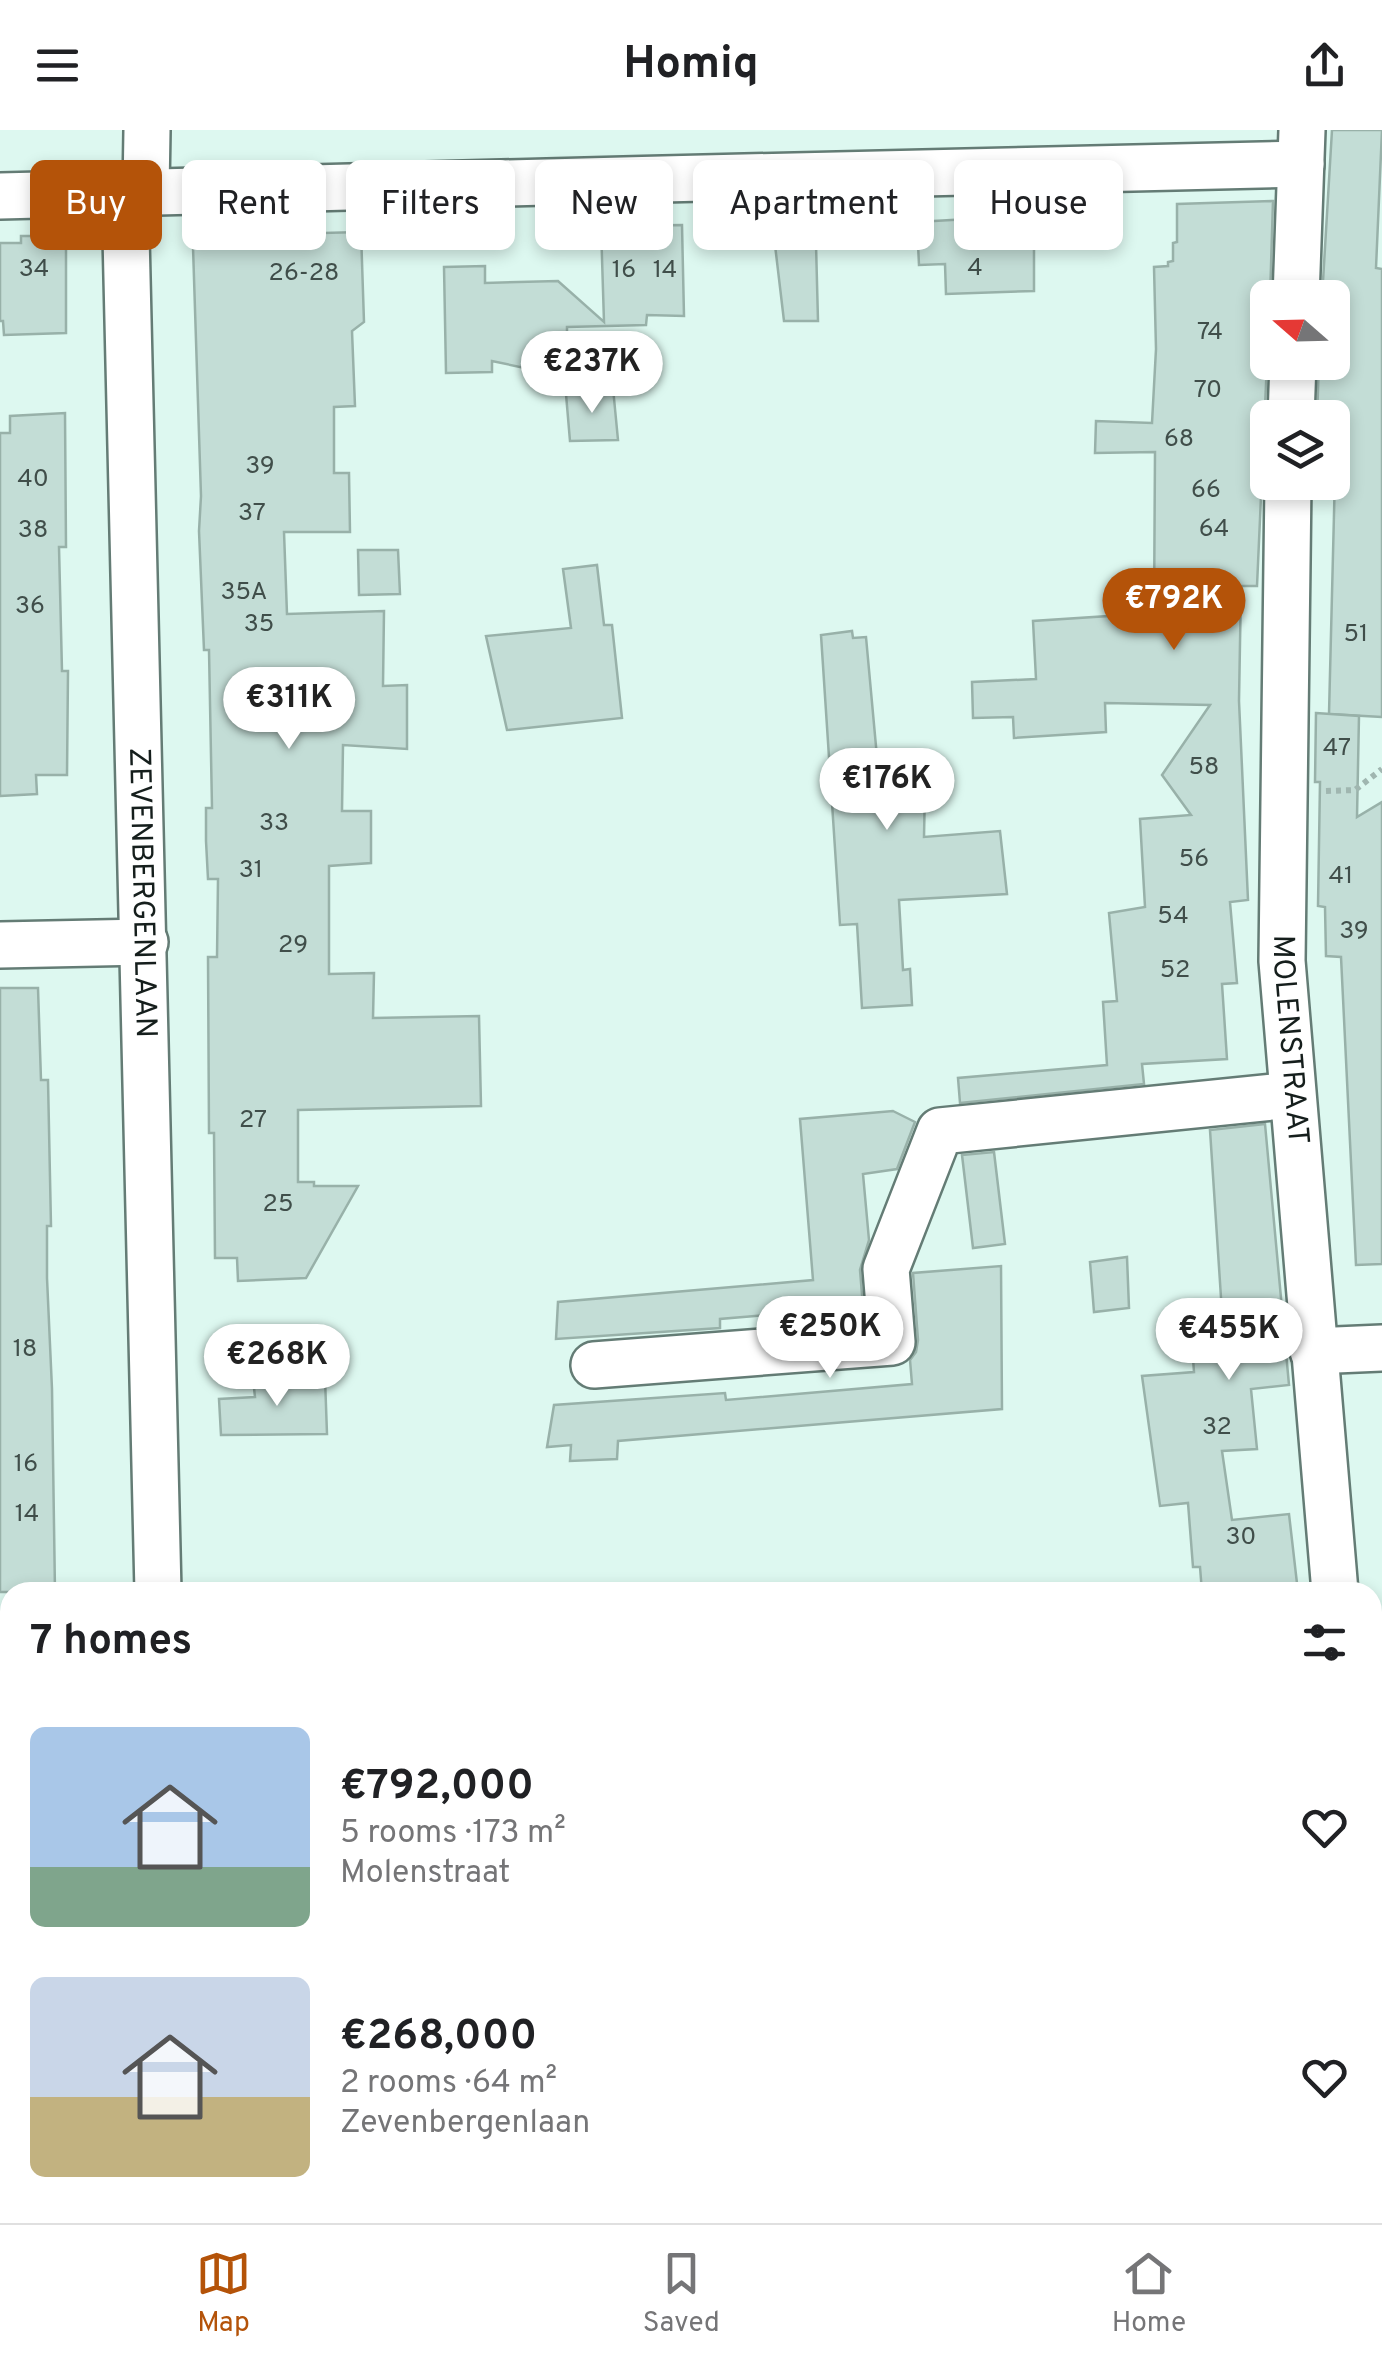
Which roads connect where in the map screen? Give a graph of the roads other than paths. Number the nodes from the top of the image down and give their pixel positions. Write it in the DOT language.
graph roads {
  1 [pos="147,130"];
  2 [pos="1302,147"];
  3 [pos="142,160"];
  4 [pos="162,191"];
  5 [pos="30,195"];
  6 [pos="0,196"];
  7 [pos="137,250"];
  8 [pos="1297,280"];
  9 [pos="1288,500"];
  10 [pos="145,942"];
  11 [pos="0,945"];
  12 [pos="1292,1095"];
  13 [pos="1382,1348"];
  14 [pos="1314,1351"];
  15 [pos="594,1366"];
  16 [pos="158,1582"];
  17 [pos="1334,1582"];
  1 -- 3 [label="street, ZEVENBERGENLAAN"];
  2 -- 4 [label="street"];
  2 -- 8 [label="street"];
  5 -- 6 [label="street"];
  7 -- 10 [label="street, ZEVENBERGENLAAN"];
  9 -- 12 [label="street, MOLENSTRAAT"];
  10 -- 11 [label="street"];
  10 -- 16 [label="street, ZEVENBERGENLAAN"];
  12 -- 14 [label="street, MOLENSTRAAT"];
  12 -- 15 [label="street"];
  13 -- 14 [label="street"];
  14 -- 17 [label="street, MOLENSTRAAT"];
}
